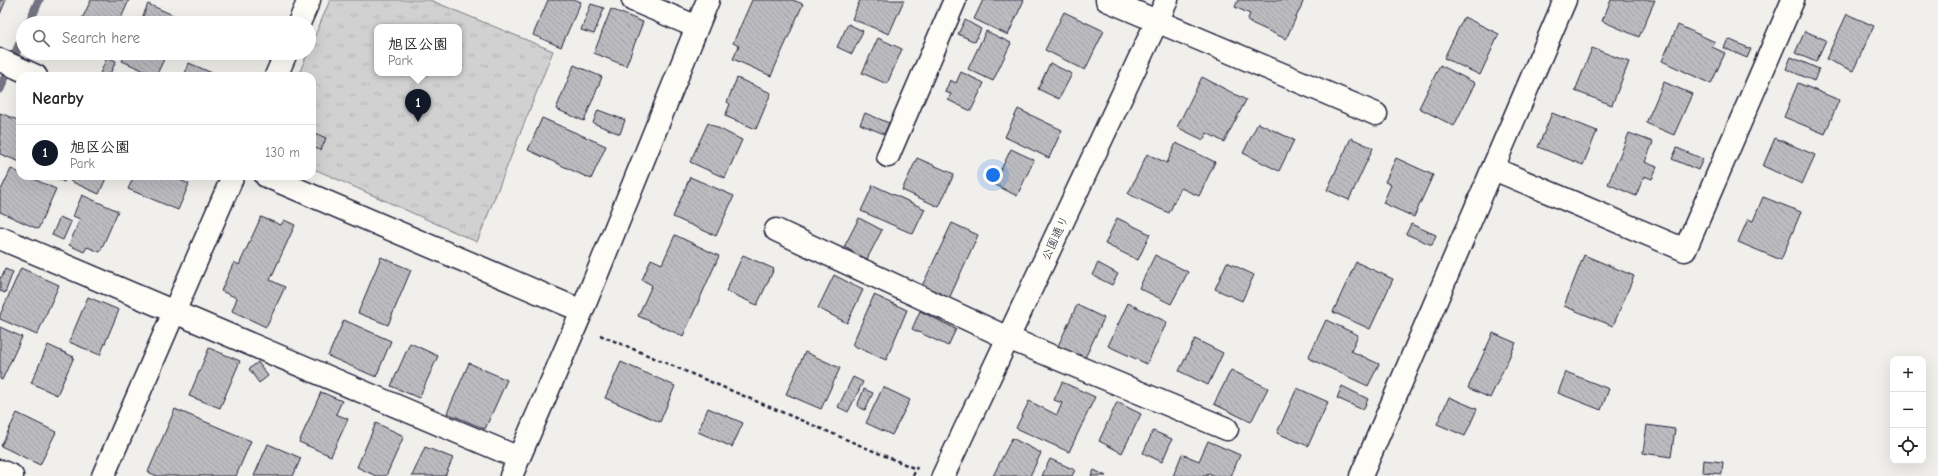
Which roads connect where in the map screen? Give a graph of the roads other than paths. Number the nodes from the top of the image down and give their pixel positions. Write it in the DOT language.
graph roads {
  1 [pos="309,0"];
  2 [pos="633,0"];
  3 [pos="708,0"];
  4 [pos="955,0"];
  5 [pos="1107,0"];
  6 [pos="1167,0"];
  7 [pos="1565,0"];
  8 [pos="1793,0"];
  9 [pos="302,16"];
  10 [pos="1157,22"];
  11 [pos="697,27"];
  12 [pos="0,60"];
  13 [pos="283,60"];
  14 [pos="27,72"];
  15 [pos="278,72"];
  16 [pos="1376,114"];
  17 [pos="888,156"];
  18 [pos="1494,169"];
  19 [pos="231,180"];
  20 [pos="275,180"];
  21 [pos="776,230"];
  22 [pos="0,238"];
  23 [pos="175,311"];
  24 [pos="579,318"];
  25 [pos="1008,338"];
  26 [pos="1226,429"];
  27 [pos="515,467"];
  28 [pos="0,471"];
  29 [pos="12,476"];
  30 [pos="103,476"];
  31 [pos="943,476"];
  32 [pos="1361,476"];
  1 -- 9 [label="street"];
  2 -- 11 [label="street"];
  3 -- 11 [label="street"];
  4 -- 17 [label="street"];
  5 -- 10 [label="street"];
  6 -- 10 [label="street, 公園通り"];
  7 -- 18 [label="street"];
  8 -- 18 [label="street"];
  10 -- 16 [label="street"];
  10 -- 25 [label="street, 公園通り"];
  11 -- 24 [label="street"];
  12 -- 14 [label="street"];
  13 -- 15 [label="street"];
  18 -- 32 [label="street"];
  19 -- 23 [label="street"];
  20 -- 24 [label="street"];
  21 -- 25 [label="street"];
  22 -- 23 [label="street"];
  23 -- 27 [label="street"];
  23 -- 30 [label="street"];
  24 -- 27 [label="street"];
  25 -- 26 [label="street"];
  25 -- 31 [label="street, 公園通り"];
  28 -- 29 [label="street"];
}
